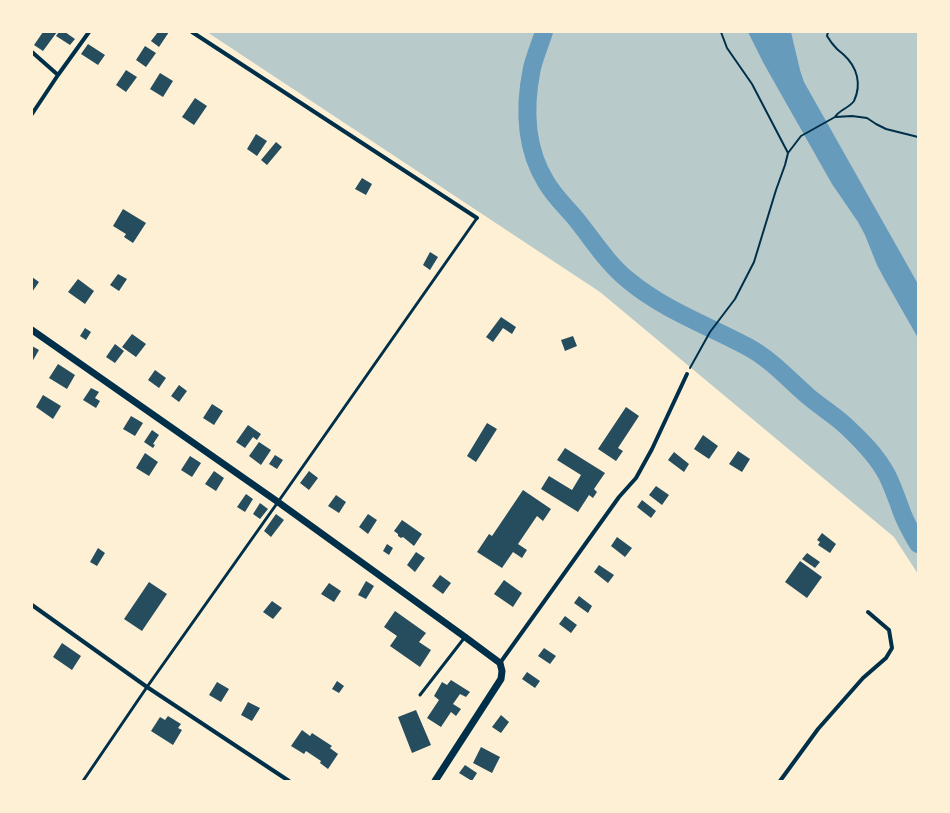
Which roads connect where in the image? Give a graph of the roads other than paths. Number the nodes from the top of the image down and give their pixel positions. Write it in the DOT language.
graph roads {
  1 [pos="90,32"];
  2 [pos="192,32"];
  3 [pos="32,52"];
  4 [pos="58,74"];
  5 [pos="32,114"];
  6 [pos="477,218"];
  7 [pos="32,330"];
  8 [pos="688,374"];
  9 [pos="278,502"];
  10 [pos="32,605"];
  11 [pos="868,612"];
  12 [pos="465,637"];
  13 [pos="500,663"];
  14 [pos="147,687"];
  15 [pos="420,695"];
  16 [pos="83,781"];
  17 [pos="289,781"];
  18 [pos="435,781"];
  19 [pos="780,781"];
  1 -- 4 [label="street"];
  2 -- 6 [label="street"];
  3 -- 4 [label="street"];
  4 -- 5 [label="street"];
  6 -- 9 [label="lane"];
  7 -- 9 [label="street"];
  8 -- 13 [label="street"];
  9 -- 12 [label="street"];
  9 -- 14 [label="lane"];
  10 -- 14 [label="street"];
  11 -- 19 [label="street"];
  12 -- 13 [label="street"];
  12 -- 15 [label="lane"];
  13 -- 18 [label="street"];
  14 -- 16 [label="lane"];
  14 -- 17 [label="street"];
}
